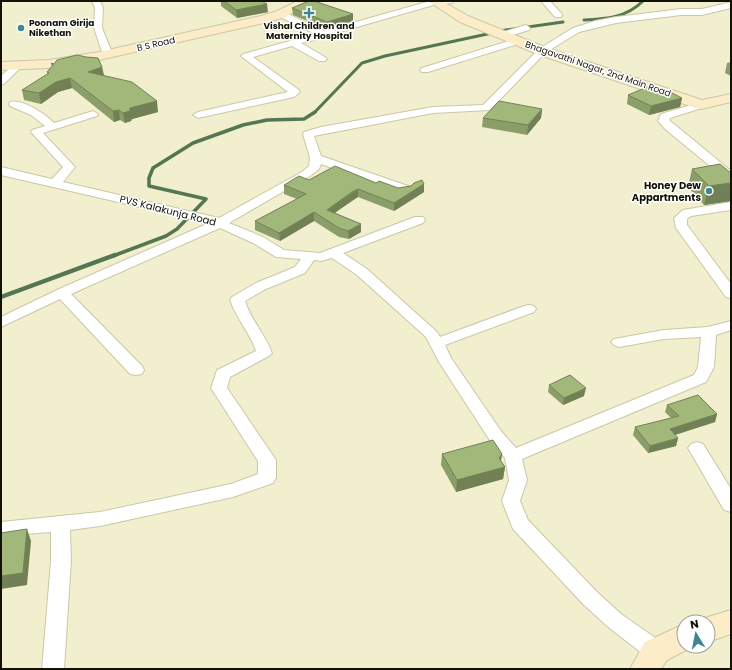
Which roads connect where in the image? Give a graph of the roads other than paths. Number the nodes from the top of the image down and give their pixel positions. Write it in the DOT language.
graph roads {
  1 [pos="96,1"];
  2 [pos="307,1"];
  3 [pos="449,1"];
  4 [pos="546,1"];
  5 [pos="435,2"];
  6 [pos="731,5"];
  7 [pos="718,8"];
  8 [pos="281,14"];
  9 [pos="558,14"];
  10 [pos="731,14"];
  11 [pos="526,28"];
  12 [pos="501,34"];
  13 [pos="325,35"];
  14 [pos="518,41"];
  15 [pos="294,43"];
  16 [pos="542,51"];
  17 [pos="108,55"];
  18 [pos="322,60"];
  19 [pos="1,66"];
  20 [pos="17,66"];
  21 [pos="425,70"];
  22 [pos="1,82"];
  23 [pos="731,98"];
  24 [pos="14,104"];
  25 [pos="701,105"];
  26 [pos="93,114"];
  27 [pos="198,115"];
  28 [pos="52,127"];
  29 [pos="316,158"];
  30 [pos="1,171"];
  31 [pos="731,177"];
  32 [pos="55,183"];
  33 [pos="407,190"];
  34 [pos="731,206"];
  35 [pos="419,220"];
  36 [pos="215,221"];
  37 [pos="334,253"];
  38 [pos="310,256"];
  39 [pos="62,293"];
  40 [pos="731,294"];
  41 [pos="529,309"];
  42 [pos="1,323"];
  43 [pos="731,325"];
  44 [pos="709,332"];
  45 [pos="619,342"];
  46 [pos="437,343"];
  47 [pos="136,370"];
  48 [pos="697,448"];
  49 [pos="513,456"];
  50 [pos="731,505"];
  51 [pos="60,524"];
  52 [pos="1,529"];
  53 [pos="731,622"];
  54 [pos="716,627"];
  55 [pos="676,642"];
  56 [pos="650,660"];
  57 [pos="53,669"];
  1 -- 17 [label="street"];
  2 -- 8 [label="street, B S Road"];
  3 -- 5 [label="street"];
  4 -- 9 [label="street"];
  5 -- 12 [label="street, Bhagavathi Nagar, 2nd Main Road"];
  5 -- 13 [label="street"];
  6 -- 7 [label="street"];
  7 -- 10 [label="street"];
  7 -- 16 [label="street"];
  8 -- 13 [label="street"];
  8 -- 17 [label="street, B S Road"];
  11 -- 12 [label="street"];
  12 -- 14 [label="street, Bhagavathi Nagar, 2nd Main Road"];
  13 -- 15 [label="street"];
  14 -- 16 [label="street, Bhagavathi Nagar, 2nd Main Road"];
  14 -- 21 [label="street"];
  15 -- 18 [label="street"];
  15 -- 27 [label="street"];
  16 -- 25 [label="street, Bhagavathi Nagar, 2nd Main Road"];
  16 -- 29 [label="street"];
  17 -- 20 [label="street, B S Road"];
  19 -- 20 [label="street, B S Road"];
  20 -- 22 [label="street"];
  23 -- 25 [label="street"];
  24 -- 28 [label="street"];
  25 -- 31 [label="street"];
  26 -- 28 [label="street"];
  28 -- 32 [label="street"];
  29 -- 33 [label="street"];
  29 -- 36 [label="street"];
  30 -- 32 [label="street, PVS Kalakunja Road"];
  32 -- 36 [label="street, PVS Kalakunja Road"];
  34 -- 40 [label="street"];
  35 -- 37 [label="street, PVS Kalakunja Road"];
  36 -- 38 [label="street, PVS Kalakunja Road"];
  36 -- 39 [label="street"];
  37 -- 38 [label="street, PVS Kalakunja Road"];
  37 -- 46 [label="street"];
  38 -- 51 [label="street"];
  39 -- 42 [label="street"];
  39 -- 47 [label="street"];
  41 -- 46 [label="street"];
  43 -- 44 [label="street"];
  44 -- 45 [label="street"];
  44 -- 49 [label="street"];
  46 -- 49 [label="street"];
  48 -- 50 [label="street"];
  49 -- 56 [label="street"];
  51 -- 52 [label="street"];
  51 -- 57 [label="street"];
  53 -- 54 [label="street"];
  55 -- 56 [label="street"];
}
